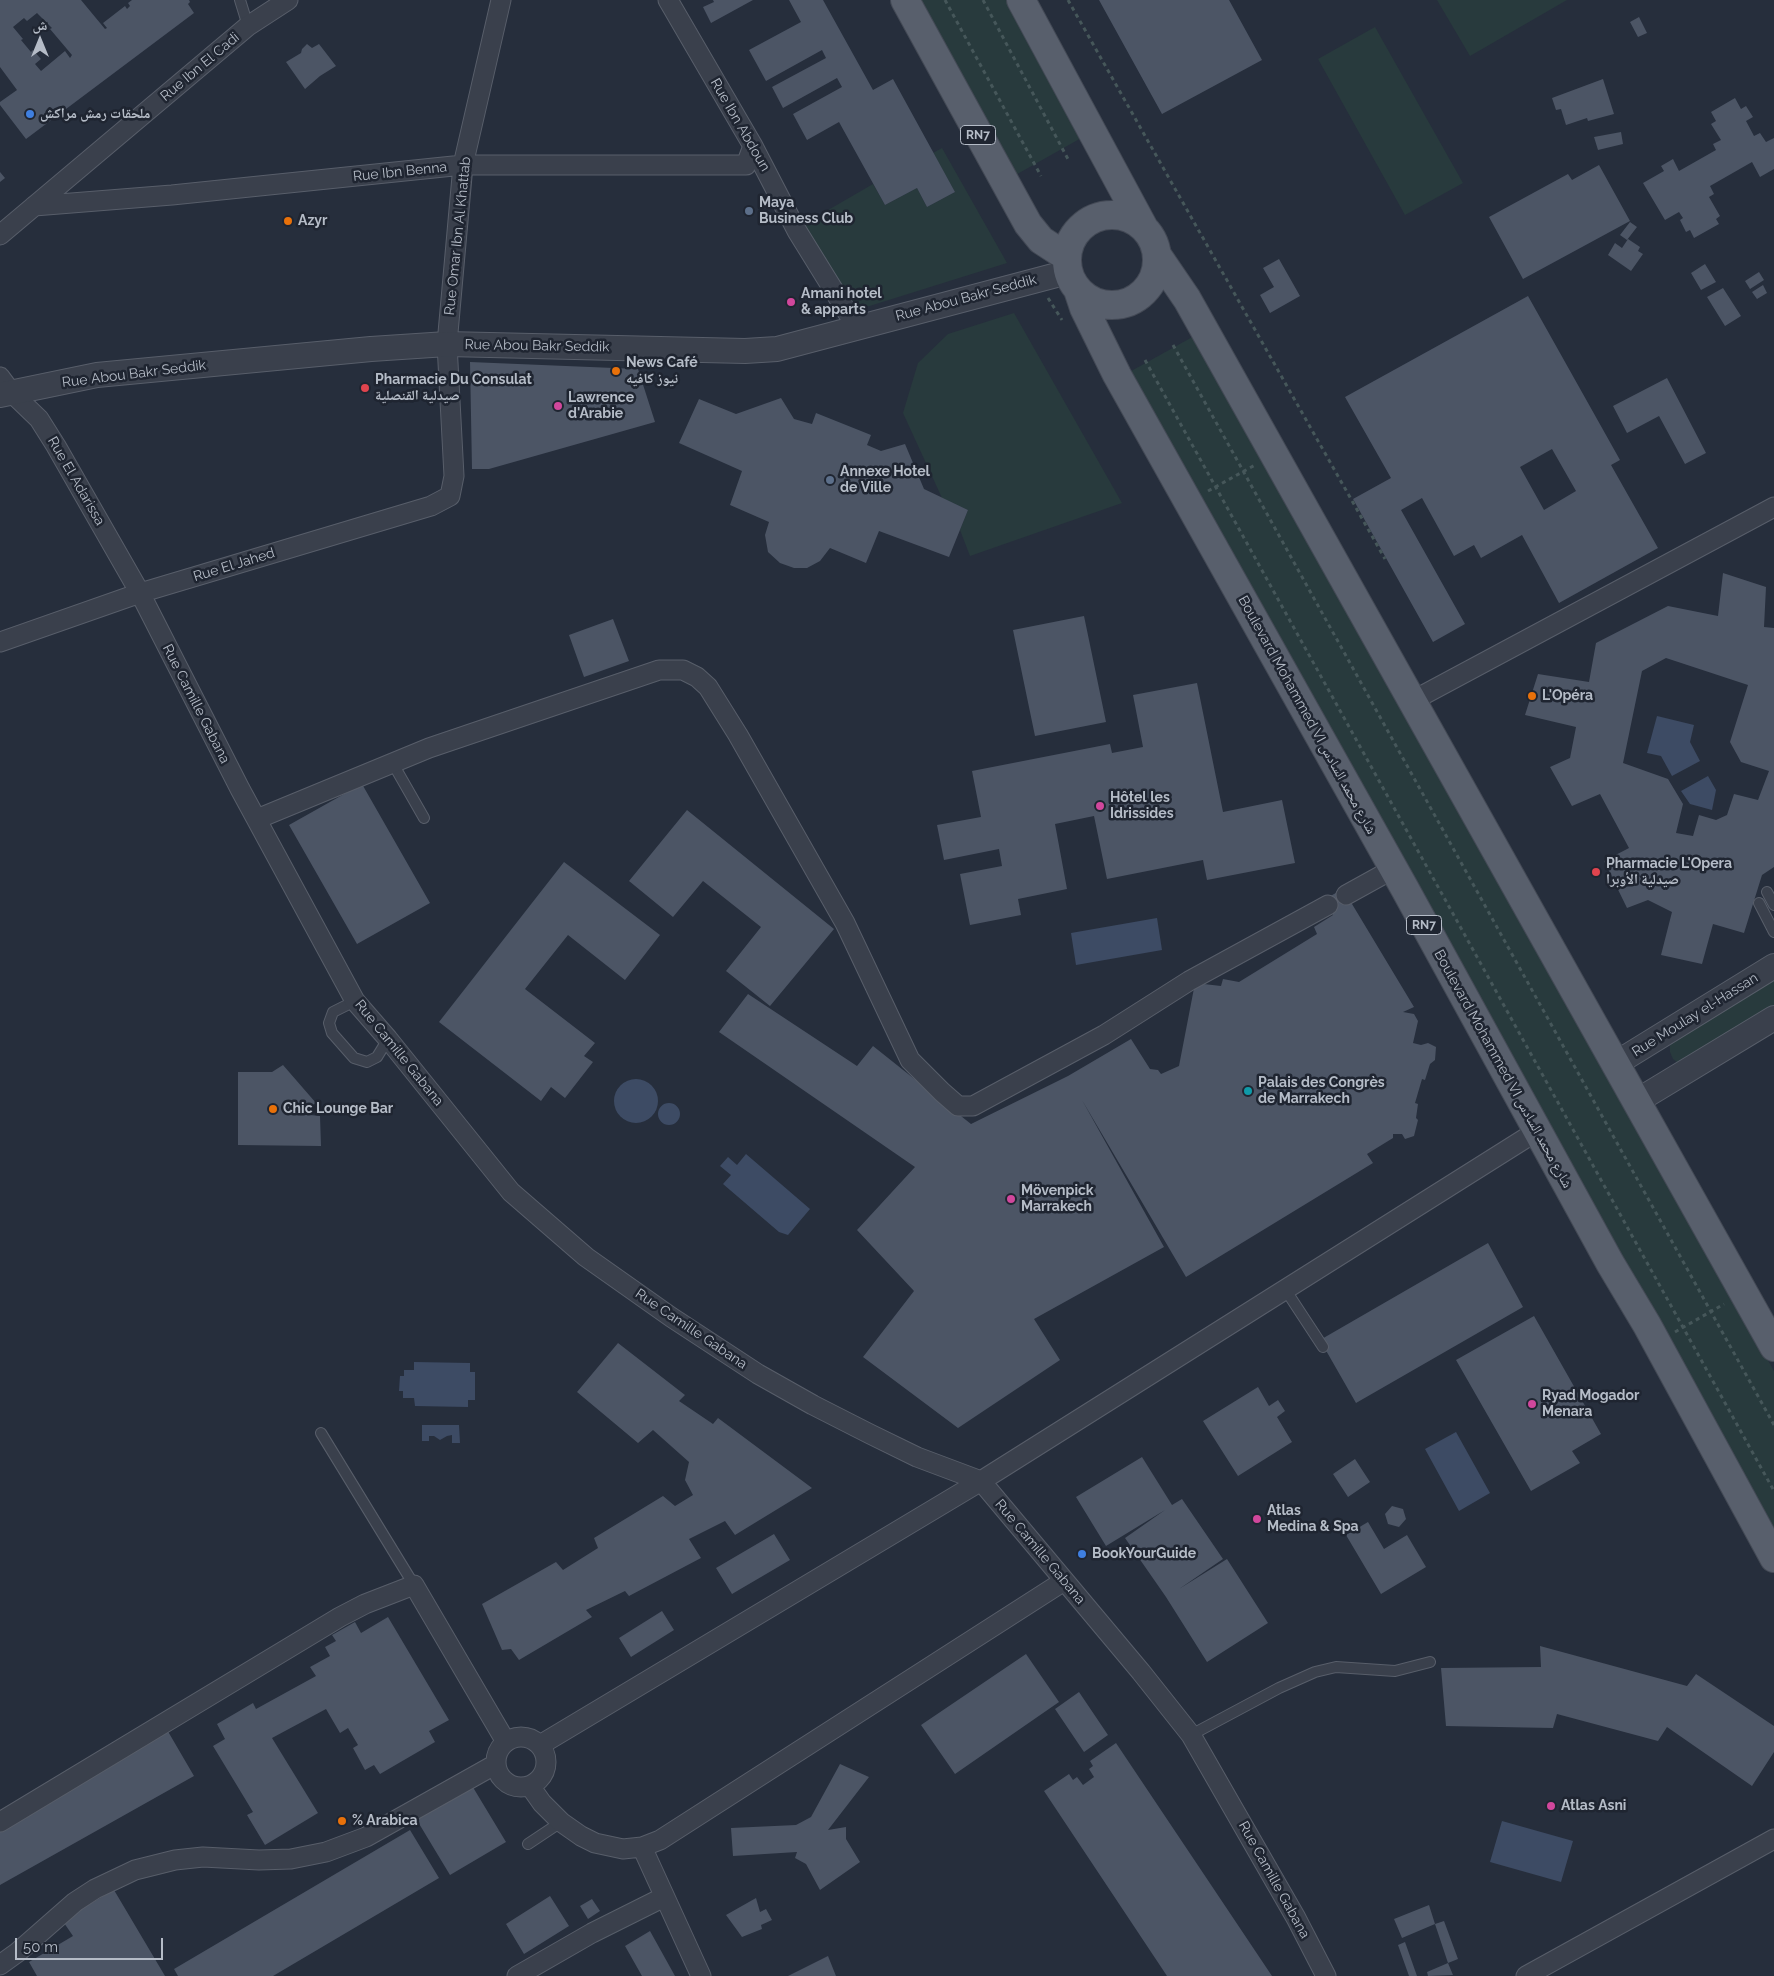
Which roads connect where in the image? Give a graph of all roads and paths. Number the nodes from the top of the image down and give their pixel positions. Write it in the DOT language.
graph roads {
  1 [pos="240,0"];
  2 [pos="288,0"];
  3 [pos="501,0"];
  4 [pos="668,0"];
  5 [pos="905,0"];
  6 [pos="945,0"];
  7 [pos="982,0"];
  8 [pos="1021,0"];
  9 [pos="1068,0"];
  10 [pos="248,26"];
  11 [pos="753,146"];
  12 [pos="1069,161"];
  13 [pos="463,165"];
  14 [pos="1041,176"];
  15 [pos="34,206"];
  16 [pos="1144,228"];
  17 [pos="0,235"];
  18 [pos="1157,255"];
  19 [pos="1071,273"];
  20 [pos="856,328"];
  21 [pos="447,344"];
  22 [pos="1174,345"];
  23 [pos="1145,360"];
  24 [pos="4,388"];
  25 [pos="1273,454"];
  26 [pos="1244,471"];
  27 [pos="454,476"];
  28 [pos="1216,487"];
  29 [pos="1188,502"];
  30 [pos="1774,507"];
  31 [pos="1385,559"];
  32 [pos="140,593"];
  33 [pos="0,642"];
  34 [pos="1412,701"];
  35 [pos="392,762"];
  36 [pos="424,818"];
  37 [pos="257,819"];
  38 [pos="1393,869"];
  39 [pos="1767,892"];
  40 [pos="1346,895"];
  41 [pos="1759,903"];
  42 [pos="1328,905"];
  43 [pos="1774,905"];
  44 [pos="1774,932"];
  45 [pos="1774,966"];
  46 [pos="355,1000"];
  47 [pos="1774,1018"];
  48 [pos="388,1038"];
  49 [pos="1615,1064"];
  50 [pos="1636,1102"];
  51 [pos="1537,1131"];
  52 [pos="1285,1289"];
  53 [pos="1726,1303"];
  54 [pos="1711,1312"];
  55 [pos="1683,1327"];
  56 [pos="1670,1334"];
  57 [pos="1323,1347"];
  58 [pos="1774,1347"];
  59 [pos="1774,1426"];
  60 [pos="321,1433"];
  61 [pos="980,1481"];
  62 [pos="1774,1491"];
  63 [pos="1774,1558"];
  64 [pos="1064,1581"];
  65 [pos="414,1585"];
  66 [pos="1430,1662"];
  67 [pos="1191,1735"];
  68 [pos="506,1742"];
  69 [pos="540,1745"];
  70 [pos="496,1764"];
  71 [pos="530,1786"];
  72 [pos="0,1822"];
  73 [pos="561,1822"];
  74 [pos="1774,1839"];
  75 [pos="528,1844"];
  76 [pos="642,1847"];
  77 [pos="664,1897"];
  78 [pos="0,1966"];
  79 [pos="517,1976"];
  80 [pos="701,1976"];
  81 [pos="1326,1976"];
  82 [pos="1526,1976"];
  1 -- 10 [label="lane"];
  2 -- 10 [label="street, Rue Ibn El Cadi"];
  3 -- 13 [label="street, Rue Omar Ibn Al Khattab"];
  4 -- 11 [label="street, Rue Ibn Abdoun"];
  5 -- 19 [label="main road, RN7"];
  6 -- 14 [label="path"];
  7 -- 12 [label="path"];
  8 -- 16 [label="main road"];
  9 -- 31 [label="path"];
  10 -- 15 [label="street, Rue Ibn El Cadi"];
  11 -- 13 [label="street, Rue Ibn Benna"];
  11 -- 20 [label="street, Rue Ibn Abdoun"];
  13 -- 15 [label="street, Rue Ibn Benna"];
  13 -- 21 [label="street, Rue Omar Ibn Al Khattab"];
  15 -- 17 [label="street, Rue Ibn El Cadi"];
  16 -- 18 [label="main road"];
  16 -- 19 [label="main road"];
  18 -- 19 [label="main road, RN7"];
  18 -- 25 [label="main road"];
  19 -- 20 [label="street, Rue Abou Bakr Seddik"];
  19 -- 29 [label="main road, Boulevard Mohammed VI شارع محمد السادس / RN7"];
  20 -- 21 [label="street, Rue Abou Bakr Seddik"];
  21 -- 24 [label="street, Rue Abou Bakr Seddik"];
  21 -- 27 [label="street, Rue Omar Ibn Al Khattab"];
  22 -- 26 [label="path"];
  23 -- 28 [label="path"];
  24 -- 32 [label="street, Rue El Adarissa"];
  25 -- 26 [label="path"];
  25 -- 34 [label="main road"];
  26 -- 28 [label="path"];
  26 -- 54 [label="path"];
  27 -- 32 [label="street, Rue El Jahed"];
  28 -- 29 [label="path"];
  28 -- 55 [label="path"];
  29 -- 38 [label="main road, Boulevard Mohammed VI شارع محمد السادس / RN7"];
  30 -- 34 [label="street"];
  32 -- 33 [label="street, Rue El Jahed"];
  32 -- 37 [label="street, Rue Camille Gabana"];
  34 -- 49 [label="main road"];
  35 -- 36 [label="lane"];
  35 -- 37 [label="street"];
  35 -- 42 [label="street"];
  37 -- 46 [label="street, Rue Camille Gabana"];
  38 -- 40 [label="street"];
  38 -- 51 [label="main road, Boulevard Mohammed VI شارع محمد السادس / RN7"];
  39 -- 43 [label="lane"];
  41 -- 44 [label="lane"];
  45 -- 49 [label="street, Rue Moulay el-Hassan"];
  46 -- 48 [label="street, Rue Camille Gabana"];
  46 -- 48 [label="lane"];
  47 -- 50 [label="street"];
  48 -- 61 [label="street, Rue Camille Gabana"];
  49 -- 50 [label="main road"];
  50 -- 58 [label="main road"];
  51 -- 52 [label="street"];
  51 -- 63 [label="main road, Boulevard Mohammed VI شارع محمد السادس / RN7"];
  52 -- 57 [label="lane"];
  52 -- 61 [label="street"];
  53 -- 54 [label="path"];
  54 -- 55 [label="path"];
  54 -- 59 [label="path"];
  55 -- 56 [label="path"];
  55 -- 62 [label="path"];
  60 -- 65 [label="lane"];
  61 -- 64 [label="street, Rue Camille Gabana"];
  61 -- 69 [label="street"];
  64 -- 67 [label="street, Rue Camille Gabana"];
  64 -- 76 [label="street"];
  65 -- 68 [label="street"];
  65 -- 72 [label="street"];
  66 -- 67 [label="lane"];
  67 -- 81 [label="street, Rue Camille Gabana"];
  68 -- 69 [label="street"];
  68 -- 70 [label="street"];
  69 -- 71 [label="street"];
  70 -- 71 [label="street"];
  70 -- 78 [label="street"];
  71 -- 73 [label="street"];
  73 -- 75 [label="lane"];
  73 -- 76 [label="street"];
  74 -- 82 [label="street"];
  76 -- 77 [label="street"];
  77 -- 79 [label="street"];
  77 -- 80 [label="street"];
}
